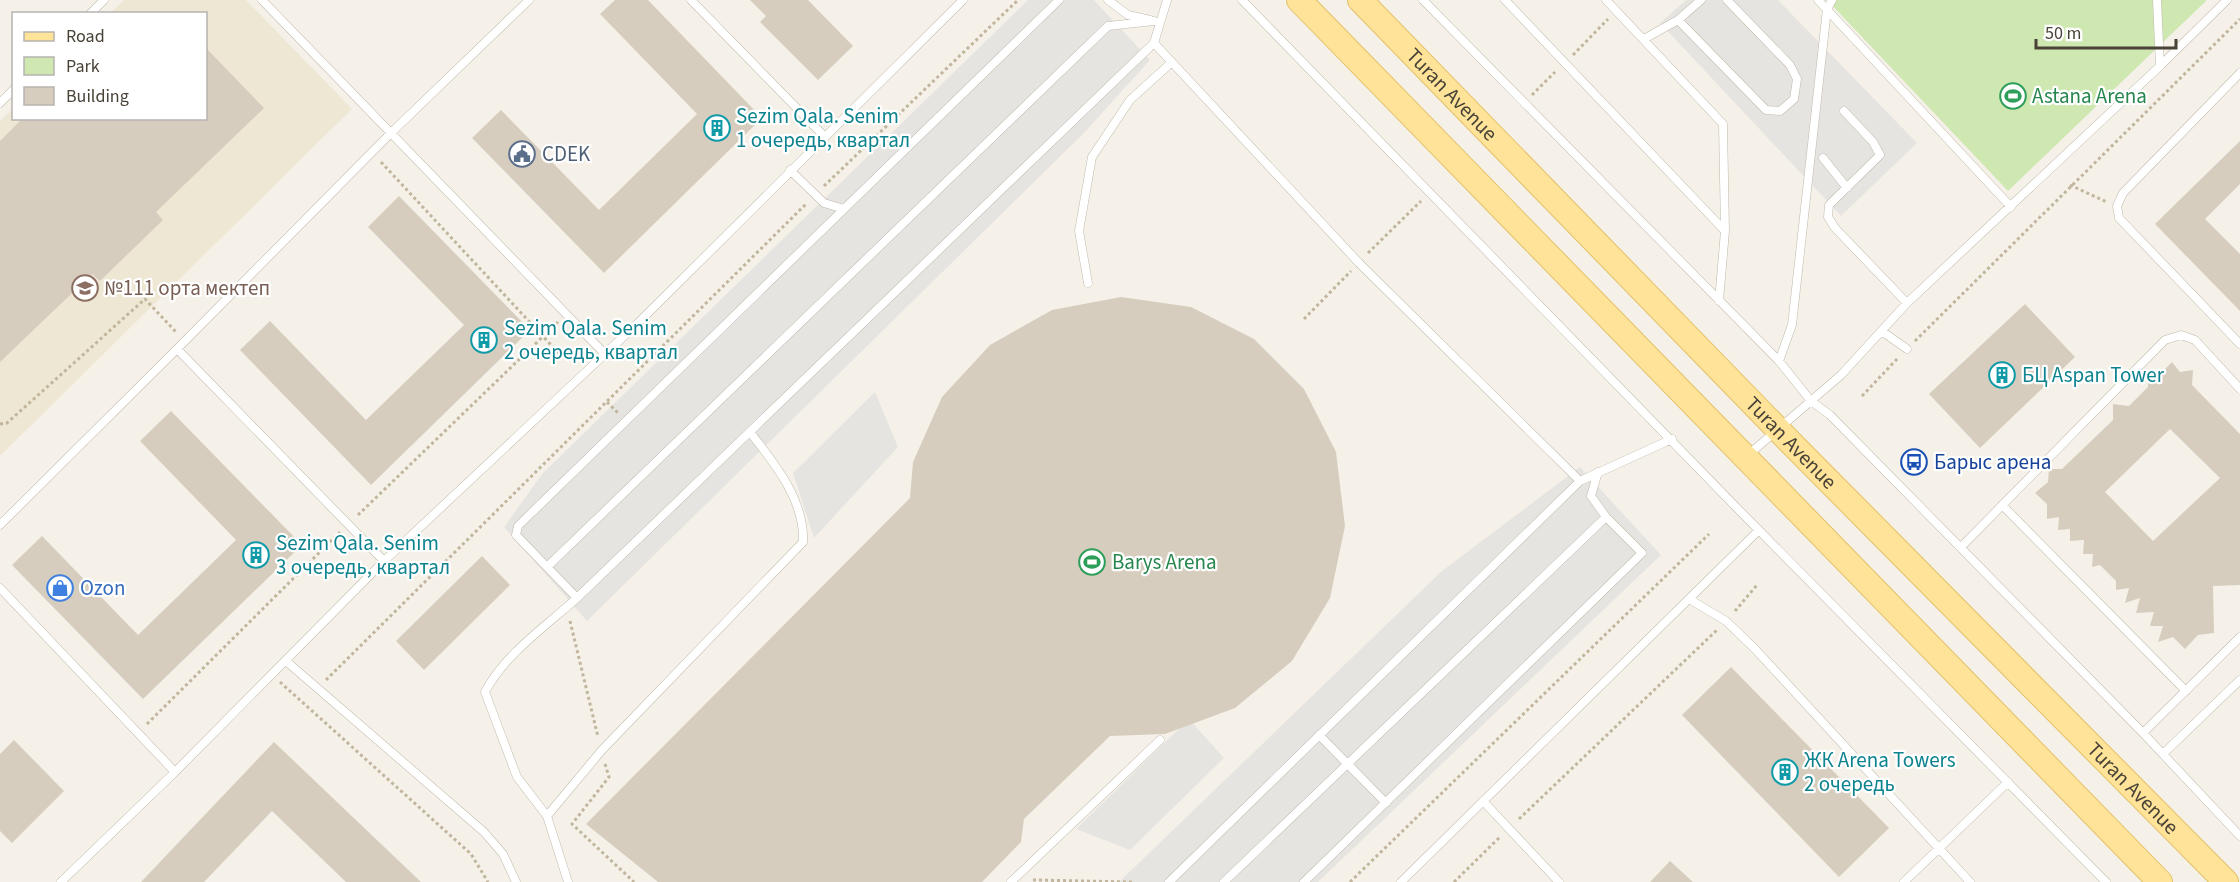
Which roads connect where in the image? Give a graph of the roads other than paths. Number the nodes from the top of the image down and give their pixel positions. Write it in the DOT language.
graph roads {
  1 [pos="104,0"];
  2 [pos="262,0"];
  3 [pos="529,0"];
  4 [pos="691,0"];
  5 [pos="963,0"];
  6 [pos="1059,0"];
  7 [pos="1108,0"];
  8 [pos="1167,0"];
  9 [pos="1242,0"];
  10 [pos="1299,0"];
  11 [pos="1360,0"];
  12 [pos="1423,0"];
  13 [pos="1505,0"];
  14 [pos="1606,0"];
  15 [pos="1701,0"];
  16 [pos="1727,0"];
  17 [pos="1818,0"];
  18 [pos="1832,0"];
  19 [pos="2157,0"];
  20 [pos="2227,0"];
  21 [pos="1827,9"];
  22 [pos="92,12"];
  23 [pos="1678,20"];
  24 [pos="1157,22"];
  25 [pos="1644,39"];
  26 [pos="1154,43"];
  27 [pos="1172,62"];
  28 [pos="2160,66"];
  29 [pos="2240,74"];
  30 [pos="12,91"];
  31 [pos="0,103"];
  32 [pos="1844,111"];
  33 [pos="391,133"];
  34 [pos="824,136"];
  35 [pos="1823,158"];
  36 [pos="790,170"];
  37 [pos="1847,188"];
  38 [pos="2011,207"];
  39 [pos="844,209"];
  40 [pos="1725,231"];
  41 [pos="1088,283"];
  42 [pos="1719,301"];
  43 [pos="1907,303"];
  44 [pos="1883,332"];
  45 [pos="2240,344"];
  46 [pos="177,349"];
  47 [pos="1907,349"];
  48 [pos="604,353"];
  49 [pos="1779,361"];
  50 [pos="2240,389"];
  51 [pos="1811,401"];
  52 [pos="1777,429"];
  53 [pos="750,432"];
  54 [pos="1672,439"];
  55 [pos="1746,457"];
  56 [pos="1598,472"];
  57 [pos="1580,481"];
  58 [pos="2002,505"];
  59 [pos="1606,517"];
  60 [pos="0,525"];
  61 [pos="1759,530"];
  62 [pos="1961,547"];
  63 [pos="384,561"];
  64 [pos="548,566"];
  65 [pos="0,588"];
  66 [pos="577,598"];
  67 [pos="1689,599"];
  68 [pos="2240,638"];
  69 [pos="286,661"];
  70 [pos="2240,680"];
  71 [pos="2186,691"];
  72 [pos="2143,733"];
  73 [pos="1319,735"];
  74 [pos="1160,740"];
  75 [pos="2163,754"];
  76 [pos="1345,764"];
  77 [pos="175,772"];
  78 [pos="2008,782"];
  79 [pos="1483,801"];
  80 [pos="1386,803"];
  81 [pos="547,816"];
  82 [pos="2240,836"];
  83 [pos="1938,850"];
  84 [pos="1012,881"];
  85 [pos="61,882"];
  86 [pos="516,882"];
  87 [pos="568,882"];
  88 [pos="1169,882"];
  89 [pos="1224,882"];
  90 [pos="1304,882"];
  91 [pos="1401,882"];
  92 [pos="1559,882"];
  93 [pos="1904,882"];
  94 [pos="1970,882"];
  95 [pos="2106,882"];
  96 [pos="2160,882"];
  97 [pos="2226,882"];
  1 -- 22 [label="lane"];
  2 -- 33 [label="lane"];
  3 -- 33 [label="lane"];
  4 -- 34 [label="lane"];
  5 -- 34 [label="lane"];
  6 -- 39 [label="lane"];
  7 -- 24 [label="lane"];
  8 -- 24 [label="lane"];
  9 -- 54 [label="lane"];
  10 -- 55 [label="main road, Turan Avenue"];
  11 -- 52 [label="main road, Turan Avenue"];
  12 -- 42 [label="lane"];
  13 -- 40 [label="lane"];
  14 -- 25 [label="lane"];
  15 -- 23 [label="lane"];
  16 -- 23 [label="lane"];
  17 -- 21 [label="lane"];
  18 -- 21 [label="lane"];
  19 -- 28 [label="lane"];
  20 -- 28 [label="lane"];
  21 -- 38 [label="lane"];
  21 -- 49 [label="lane"];
  23 -- 25 [label="lane"];
  24 -- 26 [label="lane"];
  24 -- 64 [label="lane"];
  25 -- 40 [label="lane"];
  26 -- 27 [label="lane"];
  26 -- 53 [label="lane"];
  27 -- 41 [label="lane"];
  27 -- 57 [label="lane"];
  28 -- 38 [label="lane"];
  29 -- 45 [label="lane"];
  30 -- 31 [label="lane"];
  32 -- 37 [label="lane"];
  33 -- 46 [label="lane"];
  33 -- 48 [label="lane"];
  34 -- 36 [label="lane"];
  35 -- 37 [label="lane"];
  36 -- 39 [label="lane"];
  36 -- 48 [label="lane"];
  37 -- 43 [label="lane"];
  38 -- 43 [label="lane"];
  39 -- 64 [label="lane"];
  40 -- 42 [label="lane"];
  42 -- 49 [label="lane"];
  43 -- 44 [label="lane"];
  44 -- 47 [label="lane"];
  44 -- 51 [label="lane"];
  46 -- 60 [label="lane"];
  46 -- 63 [label="lane"];
  48 -- 63 [label="lane"];
  49 -- 51 [label="lane"];
  50 -- 58 [label="lane"];
  51 -- 52 [label="lane"];
  51 -- 62 [label="lane"];
  52 -- 55 [label="lane"];
  52 -- 97 [label="main road, Turan Avenue"];
  53 -- 66 [label="lane"];
  53 -- 81 [label="lane"];
  54 -- 56 [label="lane"];
  54 -- 61 [label="lane"];
  55 -- 96 [label="main road, Turan Avenue"];
  56 -- 57 [label="lane"];
  56 -- 59 [label="lane"];
  57 -- 73 [label="lane"];
  58 -- 62 [label="lane"];
  58 -- 71 [label="lane"];
  59 -- 76 [label="lane"];
  59 -- 80 [label="lane"];
  61 -- 67 [label="lane"];
  61 -- 78 [label="lane"];
  62 -- 72 [label="lane"];
  63 -- 69 [label="lane"];
  64 -- 66 [label="lane"];
  65 -- 77 [label="lane"];
  66 -- 81 [label="lane"];
  67 -- 79 [label="lane"];
  67 -- 83 [label="lane"];
  68 -- 71 [label="lane"];
  69 -- 77 [label="lane"];
  69 -- 86 [label="lane"];
  70 -- 75 [label="lane"];
  71 -- 72 [label="lane"];
  72 -- 75 [label="lane"];
  73 -- 76 [label="lane"];
  73 -- 88 [label="lane"];
  74 -- 84 [label="lane"];
  75 -- 82 [label="lane"];
  76 -- 80 [label="lane"];
  76 -- 89 [label="lane"];
  77 -- 85 [label="lane"];
  78 -- 83 [label="lane"];
  78 -- 95 [label="lane"];
  79 -- 91 [label="lane"];
  79 -- 92 [label="lane"];
  80 -- 90 [label="lane"];
  81 -- 87 [label="lane"];
  83 -- 93 [label="lane"];
  83 -- 94 [label="lane"];
}
